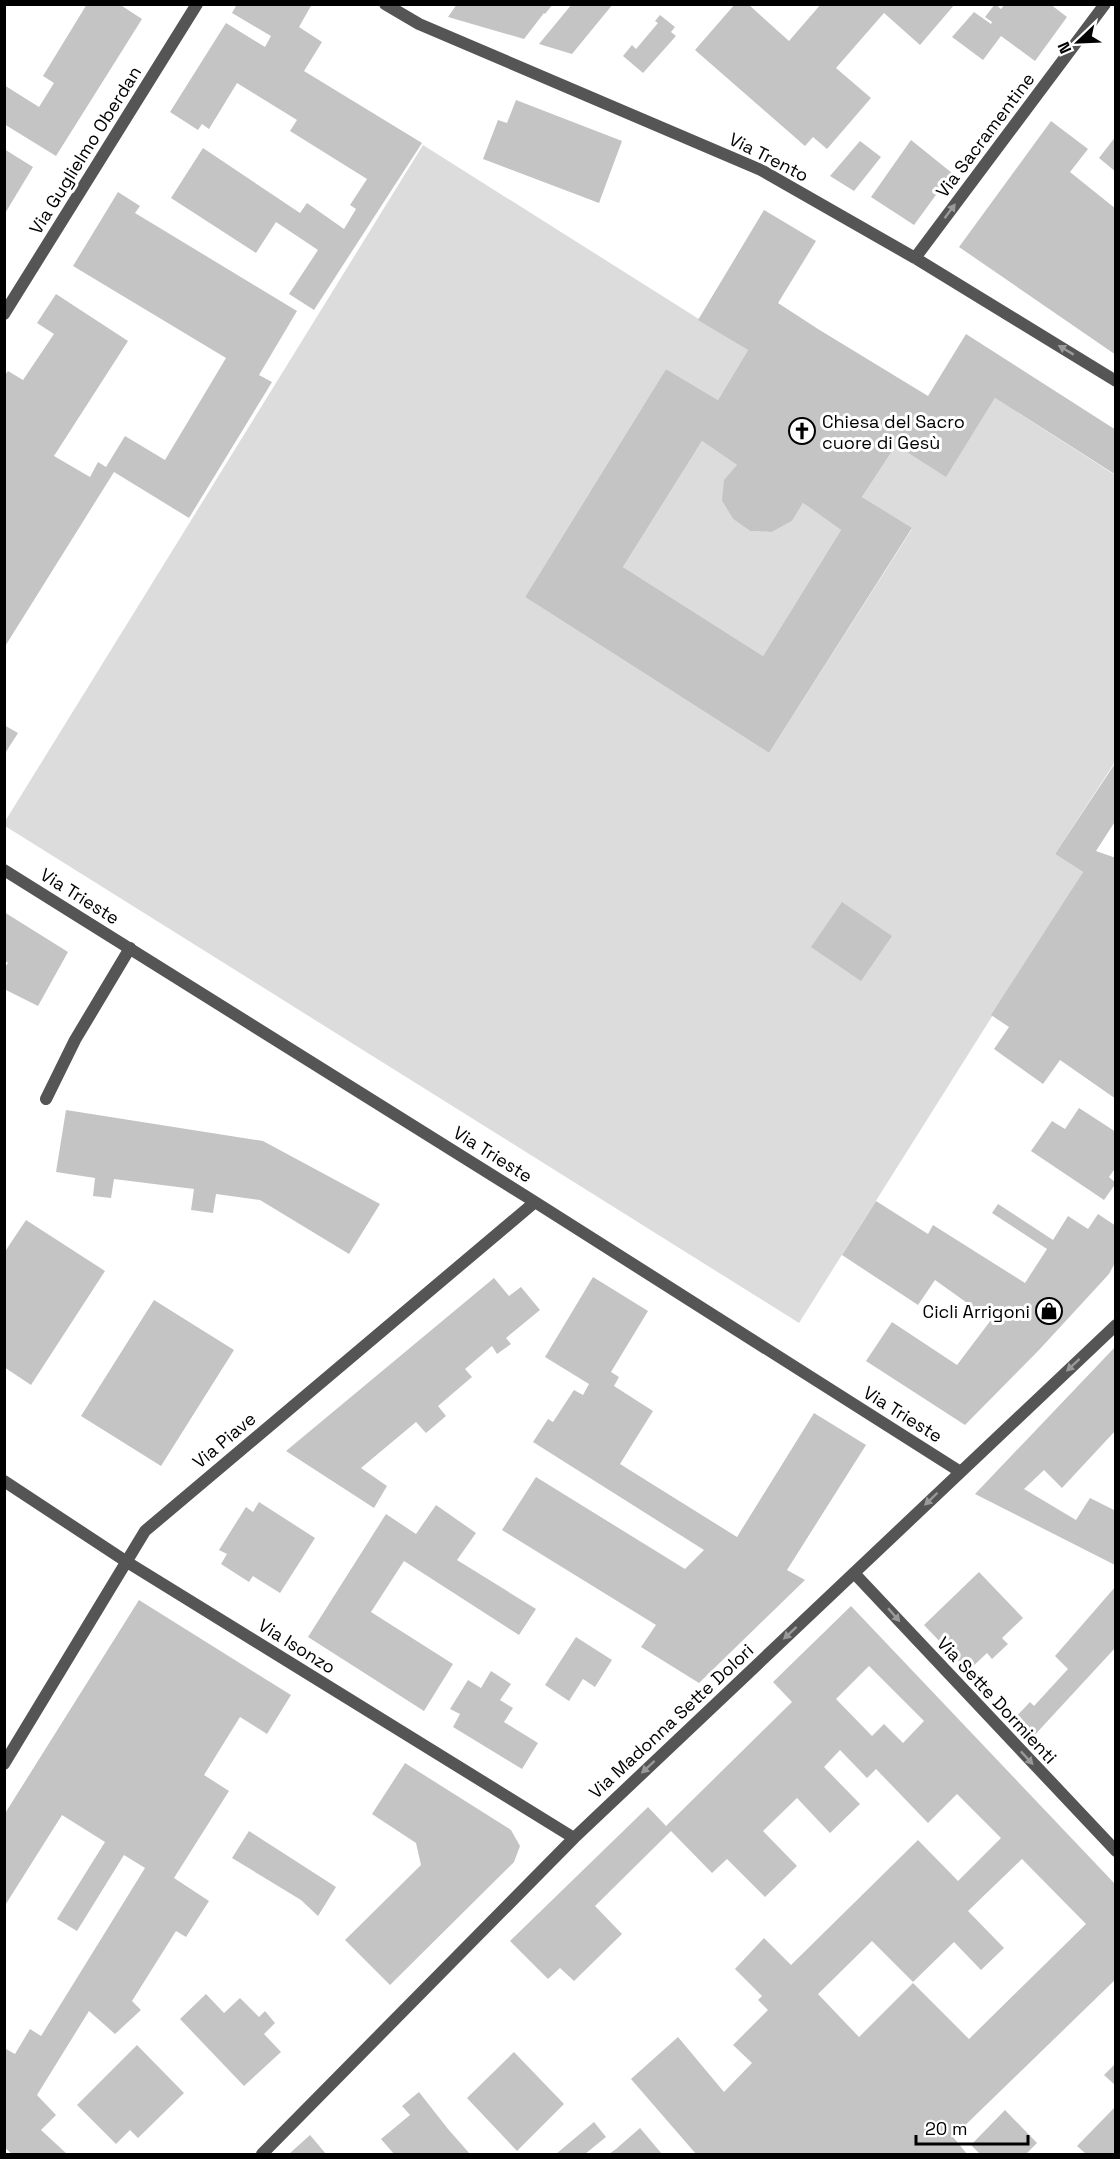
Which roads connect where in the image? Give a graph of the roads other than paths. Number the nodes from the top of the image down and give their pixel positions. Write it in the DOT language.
graph roads {
  1 [pos="197,4"];
  2 [pos="386,4"];
  3 [pos="1105,4"];
  4 [pos="915,258"];
  5 [pos="4,314"];
  6 [pos="1116,381"];
  7 [pos="4,870"];
  8 [pos="130,948"];
  9 [pos="46,1099"];
  10 [pos="535,1202"];
  11 [pos="1116,1325"];
  12 [pos="960,1471"];
  13 [pos="4,1481"];
  14 [pos="127,1562"];
  15 [pos="854,1573"];
  16 [pos="4,1764"];
  17 [pos="574,1838"];
  18 [pos="1116,1851"];
  19 [pos="262,2154"];
  1 -- 5 [label="street, Via Guglielmo Oberdan"];
  2 -- 4 [label="street, Via Trento"];
  4 -- 3 [label="street, Via Sacramentine, one-way"];
  6 -- 4 [label="street, Via Trento, one-way"];
  7 -- 8 [label="street, Via Trieste"];
  8 -- 9 [label="street"];
  8 -- 10 [label="street, Via Trieste"];
  10 -- 12 [label="street, Via Trieste"];
  10 -- 14 [label="street, Via Piave"];
  11 -- 12 [label="street, Via Madonna Sette Dolori, one-way"];
  12 -- 15 [label="street, Via Madonna Sette Dolori, one-way"];
  13 -- 14 [label="street, Via Isonzo"];
  14 -- 16 [label="street, Via Piave"];
  14 -- 17 [label="street, Via Isonzo"];
  15 -- 17 [label="street, Via Madonna Sette Dolori, one-way"];
  15 -- 18 [label="street, Via Sette Dormienti, one-way"];
  17 -- 19 [label="street, Via Madonna Sette Dolori"];
}
